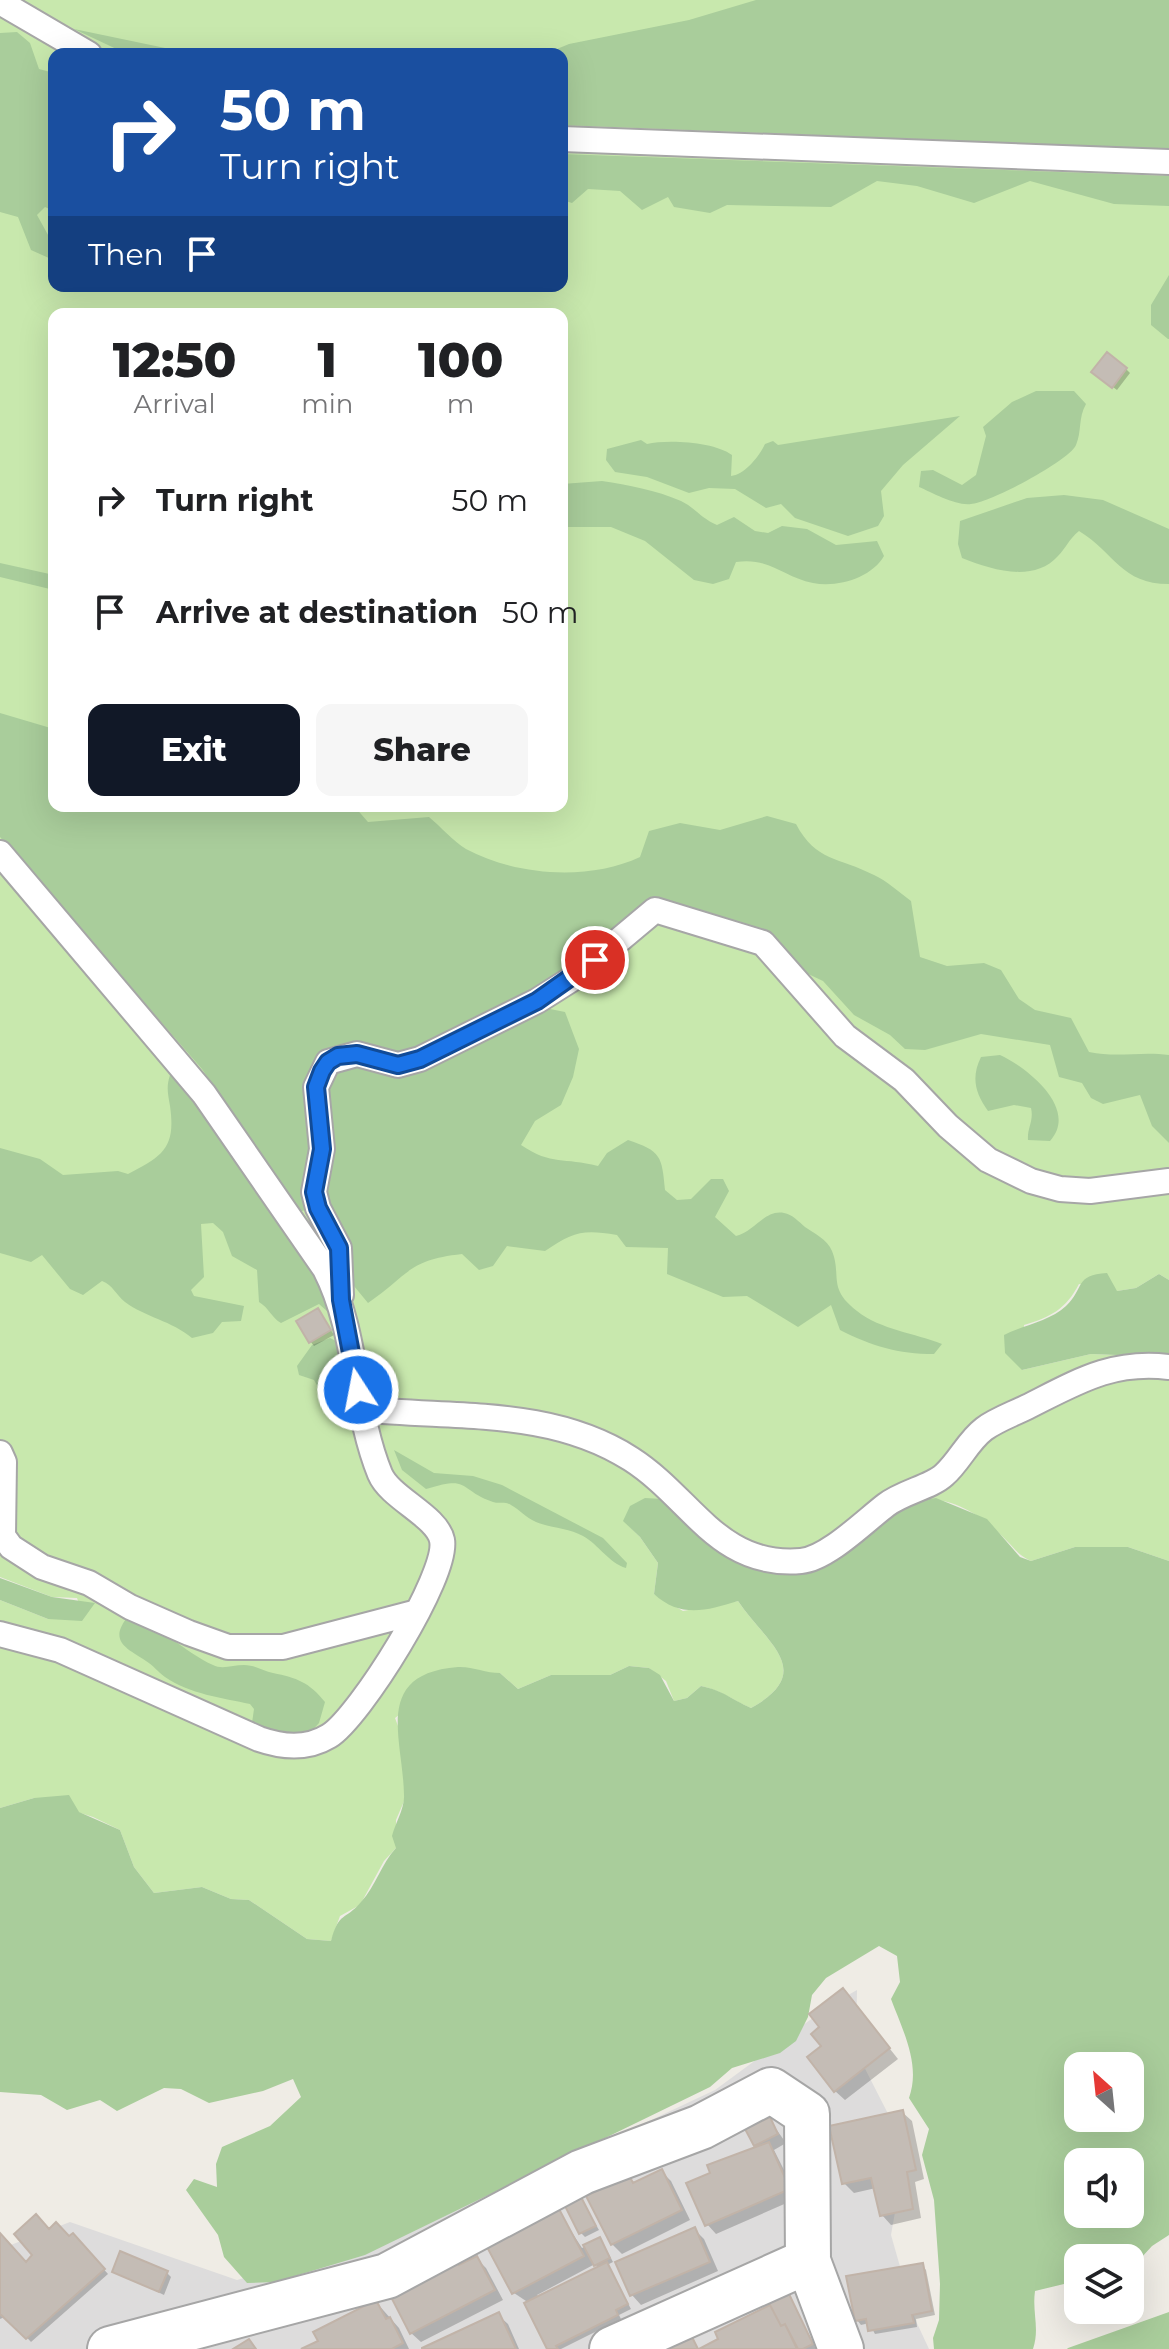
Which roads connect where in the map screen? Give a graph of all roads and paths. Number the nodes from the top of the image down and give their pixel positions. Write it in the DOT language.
graph roads {
  1 [pos="0,2"];
  2 [pos="79,48"];
  3 [pos="568,139"];
  4 [pos="1169,162"];
  5 [pos="0,853"];
  6 [pos="1169,1181"];
  7 [pos="341,1300"];
  8 [pos="1169,1367"];
  9 [pos="362,1409"];
  10 [pos="0,1453"];
  11 [pos="417,1612"];
  12 [pos="0,1634"];
  13 [pos="808,2261"];
  14 [pos="110,2349"];
  15 [pos="612,2349"];
  16 [pos="841,2349"];
  1 -- 2 [label="lane"];
  3 -- 4 [label="lane"];
  5 -- 7 [label="lane"];
  6 -- 7 [label="lane"];
  7 -- 9 [label="lane"];
  8 -- 9 [label="lane"];
  9 -- 11 [label="lane"];
  10 -- 11 [label="lane"];
  11 -- 12 [label="lane"];
  13 -- 14 [label="street"];
  13 -- 15 [label="street"];
  13 -- 16 [label="street"];
}
